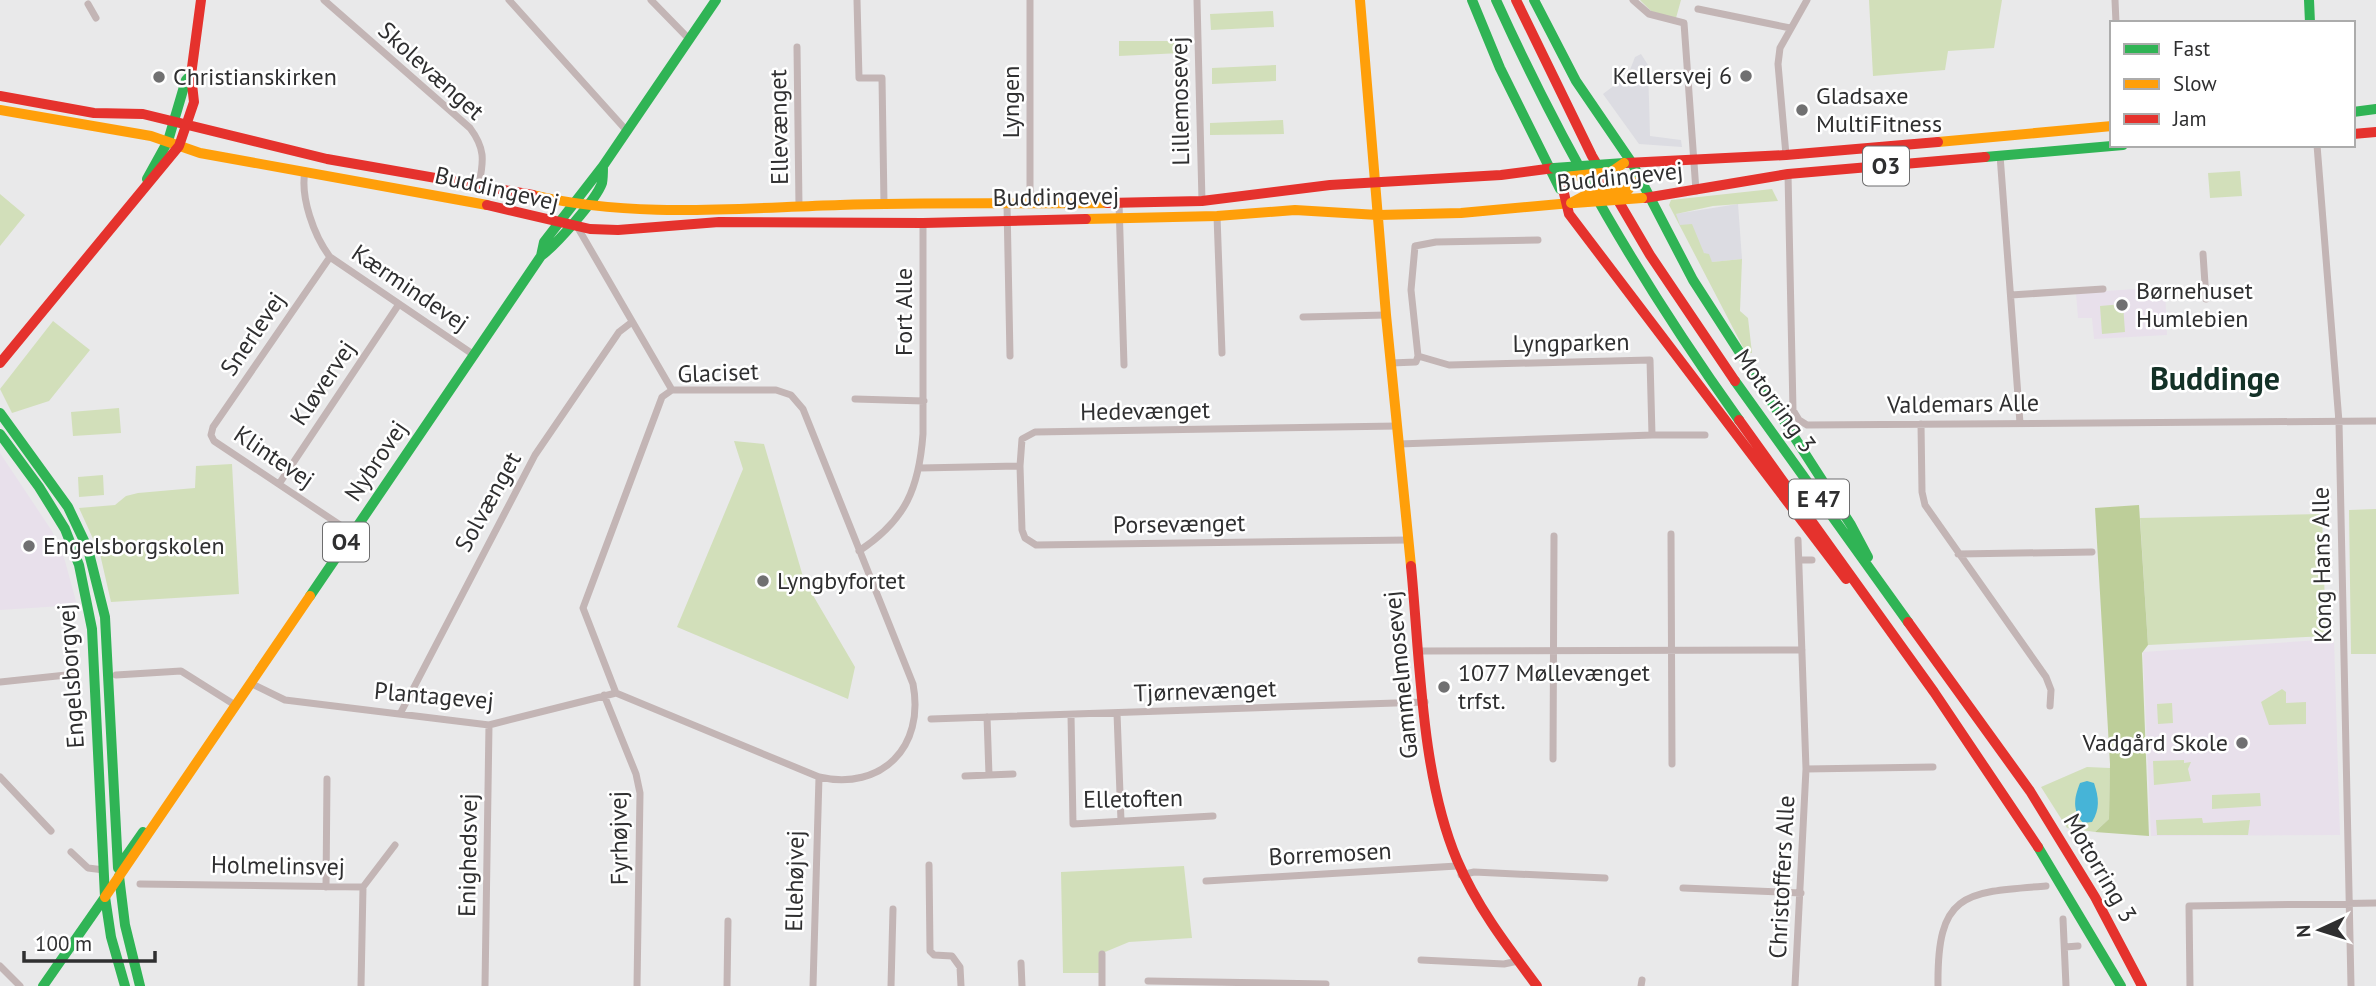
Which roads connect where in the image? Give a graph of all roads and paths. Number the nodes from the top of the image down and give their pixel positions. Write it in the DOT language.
graph roads {
  1 [pos="201,0"];
  2 [pos="324,0"];
  3 [pos="509,0"];
  4 [pos="651,0"];
  5 [pos="716,0"];
  6 [pos="857,0"];
  7 [pos="1030,0"];
  8 [pos="1197,0"];
  9 [pos="1360,0"];
  10 [pos="1472,0"];
  11 [pos="1496,0"];
  12 [pos="1516,0"];
  13 [pos="1534,0"];
  14 [pos="1633,0"];
  15 [pos="1807,0"];
  16 [pos="2115,0"];
  17 [pos="2309,0"];
  18 [pos="88,4"];
  19 [pos="1698,9"];
  20 [pos="96,18"];
  21 [pos="2116,21"];
  22 [pos="2310,21"];
  23 [pos="1790,28"];
  24 [pos="689,39"];
  25 [pos="797,47"];
  26 [pos="191,75"];
  27 [pos="0,96"];
  28 [pos="2376,109"];
  29 [pos="0,110"];
  30 [pos="2355,112"];
  31 [pos="175,121"];
  32 [pos="188,125"];
  33 [pos="2110,127"];
  34 [pos="626,130"];
  35 [pos="2376,132"];
  36 [pos="2355,134"];
  37 [pos="168,141"];
  38 [pos="179,146"];
  39 [pos="2110,146"];
  40 [pos="2317,147"];
  41 [pos="1786,155"];
  42 [pos="2000,155"];
  43 [pos="1693,160"];
  44 [pos="1628,163"];
  45 [pos="603,166"];
  46 [pos="1552,168"];
  47 [pos="305,172"];
  48 [pos="1788,174"];
  49 [pos="480,184"];
  50 [pos="1375,184"];
  51 [pos="142,189"];
  52 [pos="1696,191"];
  53 [pos="1564,195"];
  54 [pos="1646,197"];
  55 [pos="1202,201"];
  56 [pos="572,204"];
  57 [pos="884,204"];
  58 [pos="1030,204"];
  59 [pos="1119,204"];
  60 [pos="1007,205"];
  61 [pos="585,206"];
  62 [pos="799,207"];
  63 [pos="1378,215"];
  64 [pos="1217,216"];
  65 [pos="1120,217"];
  66 [pos="1007,219"];
  67 [pos="923,223"];
  68 [pos="568,226"];
  69 [pos="1538,240"];
  70 [pos="2203,254"];
  71 [pos="330,257"];
  72 [pos="2103,289"];
  73 [pos="2011,295"];
  74 [pos="2206,299"];
  75 [pos="400,304"];
  76 [pos="1386,315"];
  77 [pos="1303,317"];
  78 [pos="632,322"];
  79 [pos="1222,352"];
  80 [pos="474,355"];
  81 [pos="1010,356"];
  82 [pos="1418,356"];
  83 [pos="0,363"];
  84 [pos="1391,363"];
  85 [pos="1124,365"];
  86 [pos="672,390"];
  87 [pos="855,400"];
  88 [pos="924,401"];
  89 [pos="0,413"];
  90 [pos="2376,421"];
  91 [pos="2339,422"];
  92 [pos="2020,423"];
  93 [pos="1922,424"];
  94 [pos="1397,426"];
  95 [pos="0,434"];
  96 [pos="211,435"];
  97 [pos="1652,435"];
  98 [pos="1705,435"];
  99 [pos="1399,444"];
  100 [pos="1020,466"];
  101 [pos="920,468"];
  102 [pos="279,484"];
  103 [pos="352,533"];
  104 [pos="1671,534"];
  105 [pos="1554,536"];
  106 [pos="1408,540"];
  107 [pos="1798,540"];
  108 [pos="859,551"];
  109 [pos="2092,552"];
  110 [pos="1958,554"];
  111 [pos="1799,560"];
  112 [pos="1812,560"];
  113 [pos="1889,597"];
  114 [pos="1895,635"];
  115 [pos="1553,650"];
  116 [pos="1671,650"];
  117 [pos="1802,650"];
  118 [pos="1420,651"];
  119 [pos="76,674"];
  120 [pos="116,675"];
  121 [pos="0,682"];
  122 [pos="250,683"];
  123 [pos="616,693"];
  124 [pos="604,695"];
  125 [pos="1424,702"];
  126 [pos="234,705"];
  127 [pos="2050,706"];
  128 [pos="400,713"];
  129 [pos="1118,713"];
  130 [pos="1071,715"];
  131 [pos="987,718"];
  132 [pos="931,719"];
  133 [pos="489,725"];
  134 [pos="1553,759"];
  135 [pos="1672,764"];
  136 [pos="1933,767"];
  137 [pos="1807,769"];
  138 [pos="1013,774"];
  139 [pos="989,775"];
  140 [pos="965,776"];
  141 [pos="0,777"];
  142 [pos="819,777"];
  143 [pos="327,779"];
  144 [pos="1213,816"];
  145 [pos="1121,821"];
  146 [pos="51,831"];
  147 [pos="396,845"];
  148 [pos="71,852"];
  149 [pos="929,865"];
  150 [pos="104,870"];
  151 [pos="1459,871"];
  152 [pos="118,873"];
  153 [pos="1605,878"];
  154 [pos="1206,880"];
  155 [pos="140,884"];
  156 [pos="2046,886"];
  157 [pos="326,887"];
  158 [pos="363,887"];
  159 [pos="1683,888"];
  160 [pos="1801,893"];
  161 [pos="105,897"];
  162 [pos="2349,903"];
  163 [pos="2376,903"];
  164 [pos="893,909"];
  165 [pos="2063,919"];
  166 [pos="728,921"];
  167 [pos="2078,946"];
  168 [pos="2065,947"];
  169 [pos="1102,954"];
  170 [pos="1421,960"];
  171 [pos="1518,961"];
  172 [pos="1021,963"];
  173 [pos="0,966"];
  174 [pos="1148,981"];
  175 [pos="1206,984"];
  176 [pos="1326,984"];
  177 [pos="20,986"];
  178 [pos="43,986"];
  179 [pos="125,986"];
  180 [pos="139,986"];
  181 [pos="361,986"];
  182 [pos="485,986"];
  183 [pos="637,986"];
  184 [pos="727,986"];
  185 [pos="813,986"];
  186 [pos="891,986"];
  187 [pos="961,986"];
  188 [pos="1022,986"];
  189 [pos="1102,986"];
  190 [pos="1537,986"];
  191 [pos="1796,986"];
  192 [pos="1938,986"];
  193 [pos="2066,986"];
  194 [pos="2121,986"];
  195 [pos="2142,986"];
  196 [pos="2190,986"];
  197 [pos="2351,986"];
  1 -- 26 [label="main road"];
  2 -- 49 [label="street, Skolevænget"];
  3 -- 34 [label="street"];
  4 -- 24 [label="street"];
  5 -- 24 [label="main road, Nybrovej / O4"];
  6 -- 57 [label="street"];
  7 -- 58 [label="street, Lyngen"];
  8 -- 55 [label="street, Lillemosevej"];
  9 -- 50 [label="main road, Gammelmosevej"];
  10 -- 46 [label="main road"];
  11 -- 114 [label="main road, Motorring 3 / E 47"];
  12 -- 113 [label="main road, Motorring 3 / E 47"];
  13 -- 44 [label="main road"];
  14 -- 43 [label="street"];
  15 -- 23 [label="street"];
  16 -- 21 [label="street"];
  17 -- 22 [label="main road"];
  18 -- 20 [label="street"];
  19 -- 23 [label="street"];
  23 -- 41 [label="street"];
  24 -- 34 [label="main road, Nybrovej / O4"];
  25 -- 62 [label="street, Ellevænget"];
  26 -- 31 [label="main road"];
  26 -- 32 [label="main road"];
  27 -- 31 [label="main road, Buddingevej"];
  28 -- 30 [label="main road"];
  29 -- 37 [label="main road, Buddingevej"];
  31 -- 32 [label="main road, Buddingevej"];
  31 -- 37 [label="main road"];
  32 -- 38 [label="main road"];
  32 -- 49 [label="main road, Buddingevej"];
  33 -- 41 [label="main road, Buddingevej / O3"];
  34 -- 45 [label="main road, Nybrovej / O4"];
  35 -- 36 [label="main road"];
  37 -- 38 [label="main road, Buddingevej"];
  37 -- 51 [label="main road"];
  38 -- 47 [label="main road, Buddingevej"];
  38 -- 51 [label="main road"];
  39 -- 42 [label="main road, Buddingevej / O3"];
  40 -- 91 [label="street, Kong Hans Alle"];
  41 -- 43 [label="main road, Buddingevej / O3"];
  42 -- 48 [label="main road, Buddingevej / O3"];
  42 -- 73 [label="street"];
  43 -- 44 [label="main road, Buddingevej / O3"];
  43 -- 52 [label="street"];
  44 -- 46 [label="main road, Buddingevej / O3, bridge"];
  44 -- 53 [label="main road, bridge"];
  44 -- 53 [label="main road, bridge"];
  44 -- 54 [label="main road"];
  45 -- 56 [label="main road, Nybrovej / O4"];
  45 -- 61 [label="main road, Nybrovej / O4"];
  46 -- 50 [label="main road, Buddingevej"];
  46 -- 53 [label="main road"];
  47 -- 68 [label="main road, Buddingevej"];
  47 -- 71 [label="street, Kærmindevej"];
  48 -- 52 [label="main road, Buddingevej / O3"];
  48 -- 93 [label="street, Valdemars Alle"];
  49 -- 56 [label="main road, Buddingevej"];
  50 -- 55 [label="main road, Buddingevej"];
  50 -- 63 [label="main road, Gammelmosevej"];
  51 -- 83 [label="main road"];
  52 -- 54 [label="main road, Buddingevej / O3"];
  53 -- 54 [label="main road, Buddingevej / O3, bridge"];
  53 -- 63 [label="main road, Buddingevej"];
  53 -- 114 [label="main road"];
  54 -- 113 [label="main road"];
  55 -- 59 [label="main road, Buddingevej"];
  56 -- 61 [label="main road, Buddingevej"];
  56 -- 68 [label="main road, Nybrovej / O4"];
  57 -- 60 [label="main road, Buddingevej"];
  57 -- 62 [label="main road, Buddingevej"];
  58 -- 59 [label="main road, Buddingevej"];
  58 -- 60 [label="main road, Buddingevej"];
  59 -- 65 [label="street"];
  60 -- 66 [label="street"];
  61 -- 62 [label="main road, Buddingevej"];
  61 -- 68 [label="main road, Nybrovej / O4"];
  63 -- 64 [label="main road, Buddingevej"];
  63 -- 76 [label="main road, Gammelmosevej"];
  64 -- 65 [label="main road, Buddingevej"];
  64 -- 79 [label="street"];
  65 -- 66 [label="main road, Buddingevej"];
  65 -- 85 [label="street"];
  66 -- 67 [label="main road, Buddingevej"];
  66 -- 81 [label="street"];
  67 -- 68 [label="main road, Buddingevej"];
  67 -- 88 [label="street, Fort Alle"];
  68 -- 78 [label="street"];
  68 -- 80 [label="main road, Nybrovej / O4"];
  69 -- 82 [label="street"];
  70 -- 74 [label="street"];
  71 -- 75 [label="street, Kærmindevej"];
  71 -- 96 [label="street, Snerlevej"];
  72 -- 73 [label="street"];
  73 -- 92 [label="street"];
  75 -- 80 [label="street, Kærmindevej"];
  75 -- 102 [label="street, Kløvervej"];
  76 -- 77 [label="street"];
  76 -- 84 [label="main road, Gammelmosevej"];
  78 -- 86 [label="street"];
  78 -- 128 [label="street, Solvænget"];
  80 -- 103 [label="main road, Nybrovej / O4"];
  82 -- 84 [label="street"];
  82 -- 97 [label="street, Lyngparken"];
  84 -- 94 [label="main road, Gammelmosevej"];
  86 -- 108 [label="street, Glaciset"];
  86 -- 123 [label="street, Glaciset"];
  87 -- 88 [label="street"];
  88 -- 101 [label="street, Fort Alle"];
  89 -- 152 [label="main road, Engelsborgvej"];
  90 -- 91 [label="street, Valdemars Alle"];
  91 -- 92 [label="street, Valdemars Alle"];
  91 -- 162 [label="street, Kong Hans Alle"];
  92 -- 93 [label="street, Valdemars Alle"];
  93 -- 110 [label="street"];
  94 -- 99 [label="main road, Gammelmosevej"];
  94 -- 100 [label="street, Hedevænget"];
  95 -- 150 [label="main road, Engelsborgvej"];
  96 -- 102 [label="street, Klintevej"];
  97 -- 98 [label="street"];
  97 -- 99 [label="street"];
  99 -- 106 [label="main road, Gammelmosevej"];
  100 -- 101 [label="street"];
  100 -- 106 [label="street, Porsevænget"];
  101 -- 108 [label="street, Fort Alle"];
  102 -- 103 [label="street, Klintevej"];
  103 -- 122 [label="main road, Nybrovej / O4"];
  104 -- 116 [label="street"];
  105 -- 115 [label="street"];
  106 -- 118 [label="main road, Gammelmosevej"];
  107 -- 111 [label="street, Christoffers Alle"];
  108 -- 142 [label="street, Glaciset"];
  109 -- 110 [label="street"];
  110 -- 127 [label="street"];
  111 -- 112 [label="street"];
  111 -- 117 [label="street, Christoffers Alle"];
  113 -- 195 [label="main road, Motorring 3 / E 47"];
  114 -- 194 [label="main road, Motorring 3 / E 47"];
  115 -- 116 [label="street"];
  115 -- 118 [label="street"];
  115 -- 134 [label="street"];
  116 -- 117 [label="street"];
  116 -- 135 [label="street"];
  117 -- 137 [label="street, Christoffers Alle"];
  118 -- 125 [label="main road, Gammelmosevej"];
  119 -- 121 [label="street"];
  120 -- 126 [label="street"];
  122 -- 126 [label="main road, Nybrovej / O4"];
  122 -- 128 [label="street, Plantagevej"];
  123 -- 124 [label="street, Plantagevej"];
  123 -- 142 [label="street, Glaciset"];
  124 -- 133 [label="street, Plantagevej"];
  124 -- 183 [label="street, Fyrhøjvej"];
  125 -- 129 [label="street, Tjørnevænget"];
  125 -- 151 [label="main road, Gammelmosevej"];
  126 -- 152 [label="main road, Nybrovej / O4"];
  128 -- 133 [label="street, Plantagevej"];
  129 -- 130 [label="street, Tjørnevænget"];
  129 -- 145 [label="street"];
  130 -- 131 [label="street, Tjørnevænget"];
  130 -- 145 [label="street, Elletoften"];
  131 -- 132 [label="street, Tjørnevænget"];
  131 -- 139 [label="street"];
  133 -- 182 [label="street, Enighedsvej"];
  136 -- 137 [label="street, Christoffers Alle"];
  137 -- 160 [label="street, Christoffers Alle"];
  138 -- 139 [label="street"];
  139 -- 140 [label="street"];
  141 -- 146 [label="street"];
  142 -- 185 [label="street, Ellehøjvej"];
  143 -- 157 [label="street"];
  144 -- 145 [label="street, Elletoften"];
  147 -- 158 [label="street, Holmelinsvej"];
  148 -- 150 [label="street"];
  149 -- 187 [label="street"];
  150 -- 161 [label="main road, Engelsborgvej"];
  151 -- 153 [label="street, Borremosen"];
  151 -- 154 [label="street, Borremosen"];
  151 -- 171 [label="main road, Gammelmosevej"];
  152 -- 161 [label="main road, Nybrovej / O4"];
  152 -- 180 [label="main road, Engelsborgvej"];
  155 -- 157 [label="street, Holmelinsvej"];
  156 -- 192 [label="street"];
  157 -- 158 [label="street, Holmelinsvej"];
  158 -- 181 [label="street"];
  159 -- 160 [label="street"];
  160 -- 191 [label="street, Christoffers Alle"];
  161 -- 178 [label="main road, Nybrovej"];
  161 -- 179 [label="main road, Engelsborgvej"];
  162 -- 163 [label="street"];
  162 -- 196 [label="street"];
  162 -- 197 [label="street, Kong Hans Alle"];
  164 -- 186 [label="street"];
  165 -- 168 [label="street"];
  166 -- 184 [label="street"];
  167 -- 168 [label="street"];
  168 -- 193 [label="street"];
  169 -- 189 [label="street"];
  170 -- 171 [label="street"];
  171 -- 190 [label="main road, Gammelmosevej"];
  172 -- 188 [label="street"];
  173 -- 177 [label="street"];
  174 -- 175 [label="street"];
  175 -- 176 [label="street"];
}
